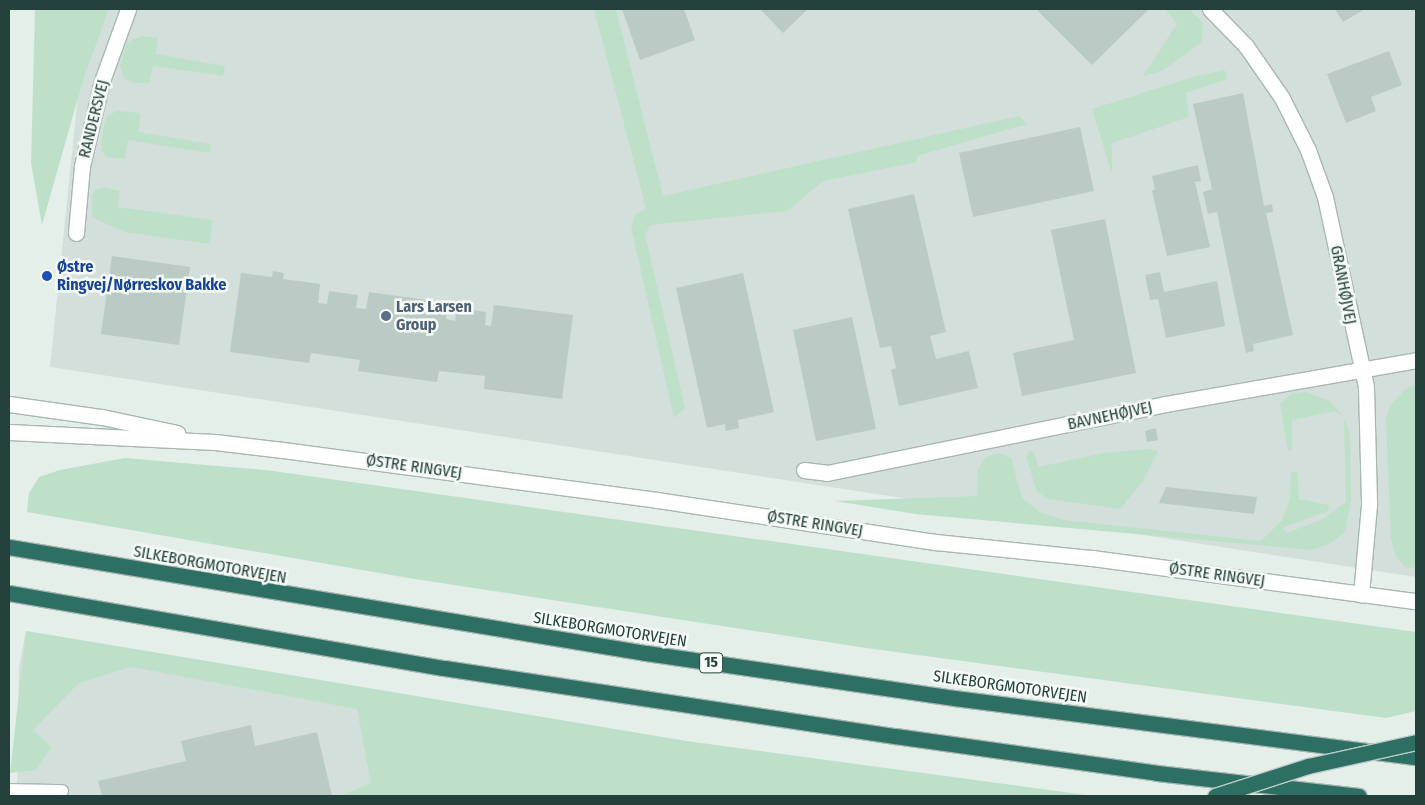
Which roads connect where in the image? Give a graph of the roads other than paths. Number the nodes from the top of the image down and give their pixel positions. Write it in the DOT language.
graph roads {
  1 [pos="128,9"];
  2 [pos="1210,9"];
  3 [pos="76,233"];
  4 [pos="1416,360"];
  5 [pos="1360,369"];
  6 [pos="9,404"];
  7 [pos="9,432"];
  8 [pos="215,442"];
  9 [pos="804,470"];
  10 [pos="9,548"];
  11 [pos="9,594"];
  12 [pos="1361,595"];
  13 [pos="1416,601"];
  14 [pos="1416,742"];
  15 [pos="1416,757"];
  16 [pos="9,790"];
  17 [pos="62,792"];
  18 [pos="1215,796"];
  19 [pos="1359,796"];
  1 -- 3 [label="main road, RANDERSVEJ"];
  2 -- 5 [label="main road, GRANHØJVEJ"];
  4 -- 5 [label="main road, BAVNEHØJVEJ"];
  5 -- 9 [label="main road, BAVNEHØJVEJ"];
  5 -- 12 [label="main road, GRANHØJVEJ"];
  6 -- 8 [label="main road, ØSTRE RINGVEJ"];
  7 -- 8 [label="main road, ØSTRE RINGVEJ"];
  8 -- 12 [label="main road, ØSTRE RINGVEJ"];
  10 -- 15 [label="highway, SILKEBORGMOTORVEJEN / 15"];
  11 -- 19 [label="highway"];
  12 -- 13 [label="main road, ØSTRE RINGVEJ"];
  14 -- 18 [label="highway, bridge"];
  16 -- 17 [label="lane"];
}
